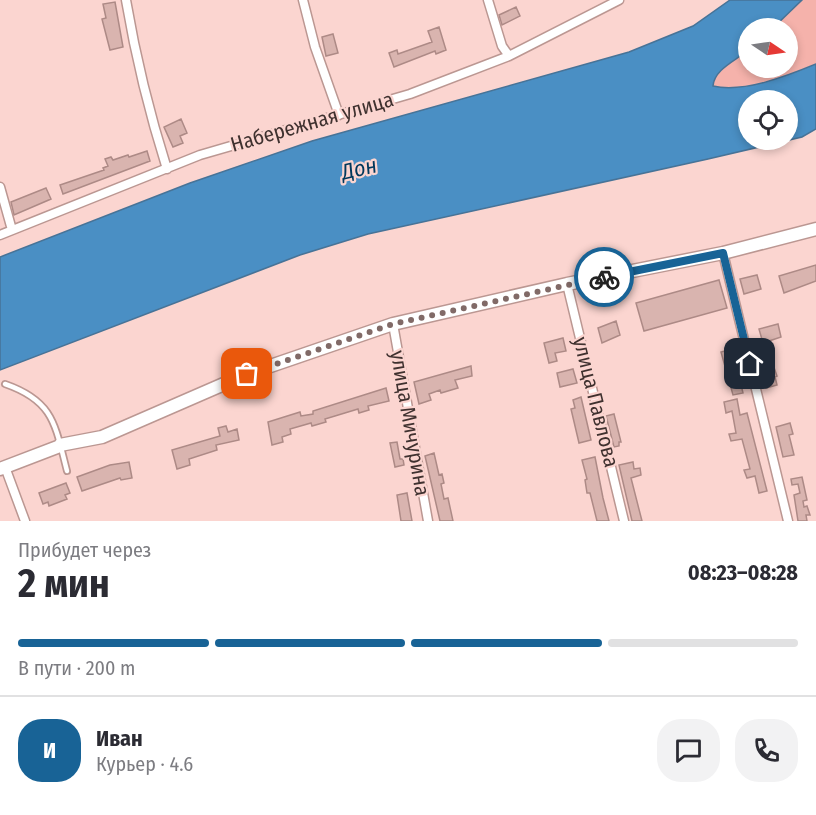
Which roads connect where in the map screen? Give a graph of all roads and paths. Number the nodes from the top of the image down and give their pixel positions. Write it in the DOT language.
graph roads {
  1 [pos="126,0"];
  2 [pos="303,0"];
  3 [pos="488,0"];
  4 [pos="619,0"];
  5 [pos="509,56"];
  6 [pos="339,115"];
  7 [pos="167,169"];
  8 [pos="0,187"];
  9 [pos="816,229"];
  10 [pos="12,230"];
  11 [pos="0,235"];
  12 [pos="723,253"];
  13 [pos="567,284"];
  14 [pos="393,324"];
  15 [pos="5,384"];
  16 [pos="60,445"];
  17 [pos="2,468"];
  18 [pos="67,471"];
  19 [pos="25,521"];
  20 [pos="428,521"];
  21 [pos="624,521"];
  22 [pos="788,521"];
  1 -- 7 [label="street"];
  2 -- 6 [label="street"];
  3 -- 5 [label="street"];
  4 -- 5 [label="street, Набережная улица"];
  5 -- 6 [label="street, Набережная улица"];
  6 -- 7 [label="street, Набережная улица"];
  7 -- 10 [label="street, Набережная улица"];
  8 -- 10 [label="street"];
  9 -- 12 [label="street"];
  10 -- 11 [label="street, Набережная улица"];
  12 -- 13 [label="street"];
  12 -- 22 [label="street"];
  13 -- 14 [label="street"];
  13 -- 21 [label="street, улица Павлова"];
  14 -- 16 [label="street"];
  14 -- 20 [label="street, улица Мичурина"];
  15 -- 16 [label="lane"];
  16 -- 17 [label="street"];
  16 -- 18 [label="lane"];
  17 -- 19 [label="street"];
}
